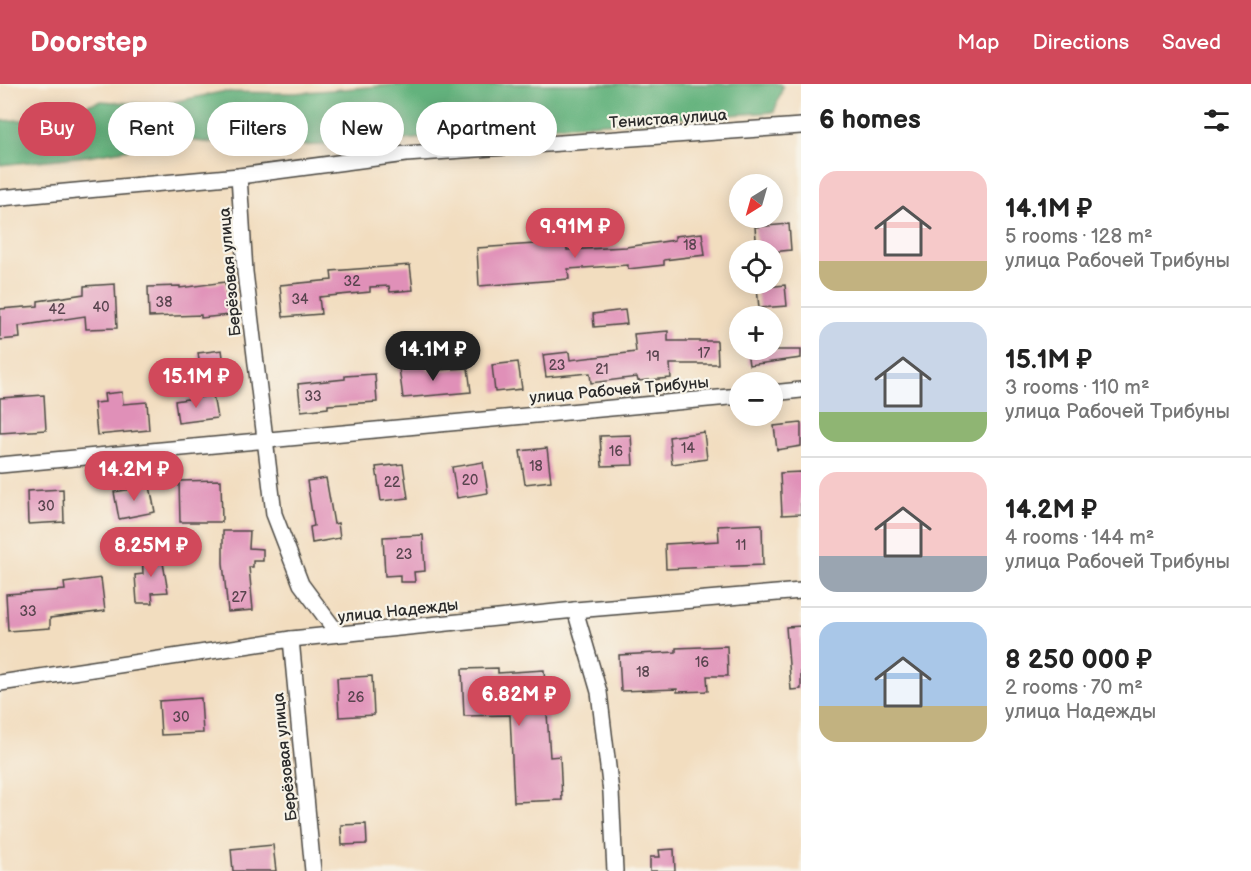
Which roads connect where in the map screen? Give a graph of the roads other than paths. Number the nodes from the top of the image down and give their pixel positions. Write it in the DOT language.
graph roads {
  1 [pos="801,126"];
  2 [pos="239,176"];
  3 [pos="0,198"];
  4 [pos="801,390"];
  5 [pos="783,392"];
  6 [pos="729,397"];
  7 [pos="264,441"];
  8 [pos="0,465"];
  9 [pos="801,591"];
  10 [pos="575,610"];
  11 [pos="338,634"];
  12 [pos="291,639"];
  13 [pos="0,683"];
  14 [pos="313,871"];
  15 [pos="615,871"];
  1 -- 2 [label="street, Тенистая улица"];
  2 -- 3 [label="street, Тенистая улица"];
  2 -- 7 [label="street, Берёзовая улица"];
  4 -- 5 [label="street"];
  6 -- 7 [label="street, улица Рабочей Трибуны"];
  7 -- 8 [label="street, улица Рабочей Трибуны"];
  7 -- 11 [label="street, Берёзовая улица"];
  9 -- 10 [label="street, улица Надежды"];
  10 -- 11 [label="street, улица Надежды"];
  10 -- 15 [label="street"];
  11 -- 12 [label="street, улица Надежды"];
  12 -- 13 [label="street, улица Надежды"];
  12 -- 14 [label="street, Берёзовая улица"];
}
